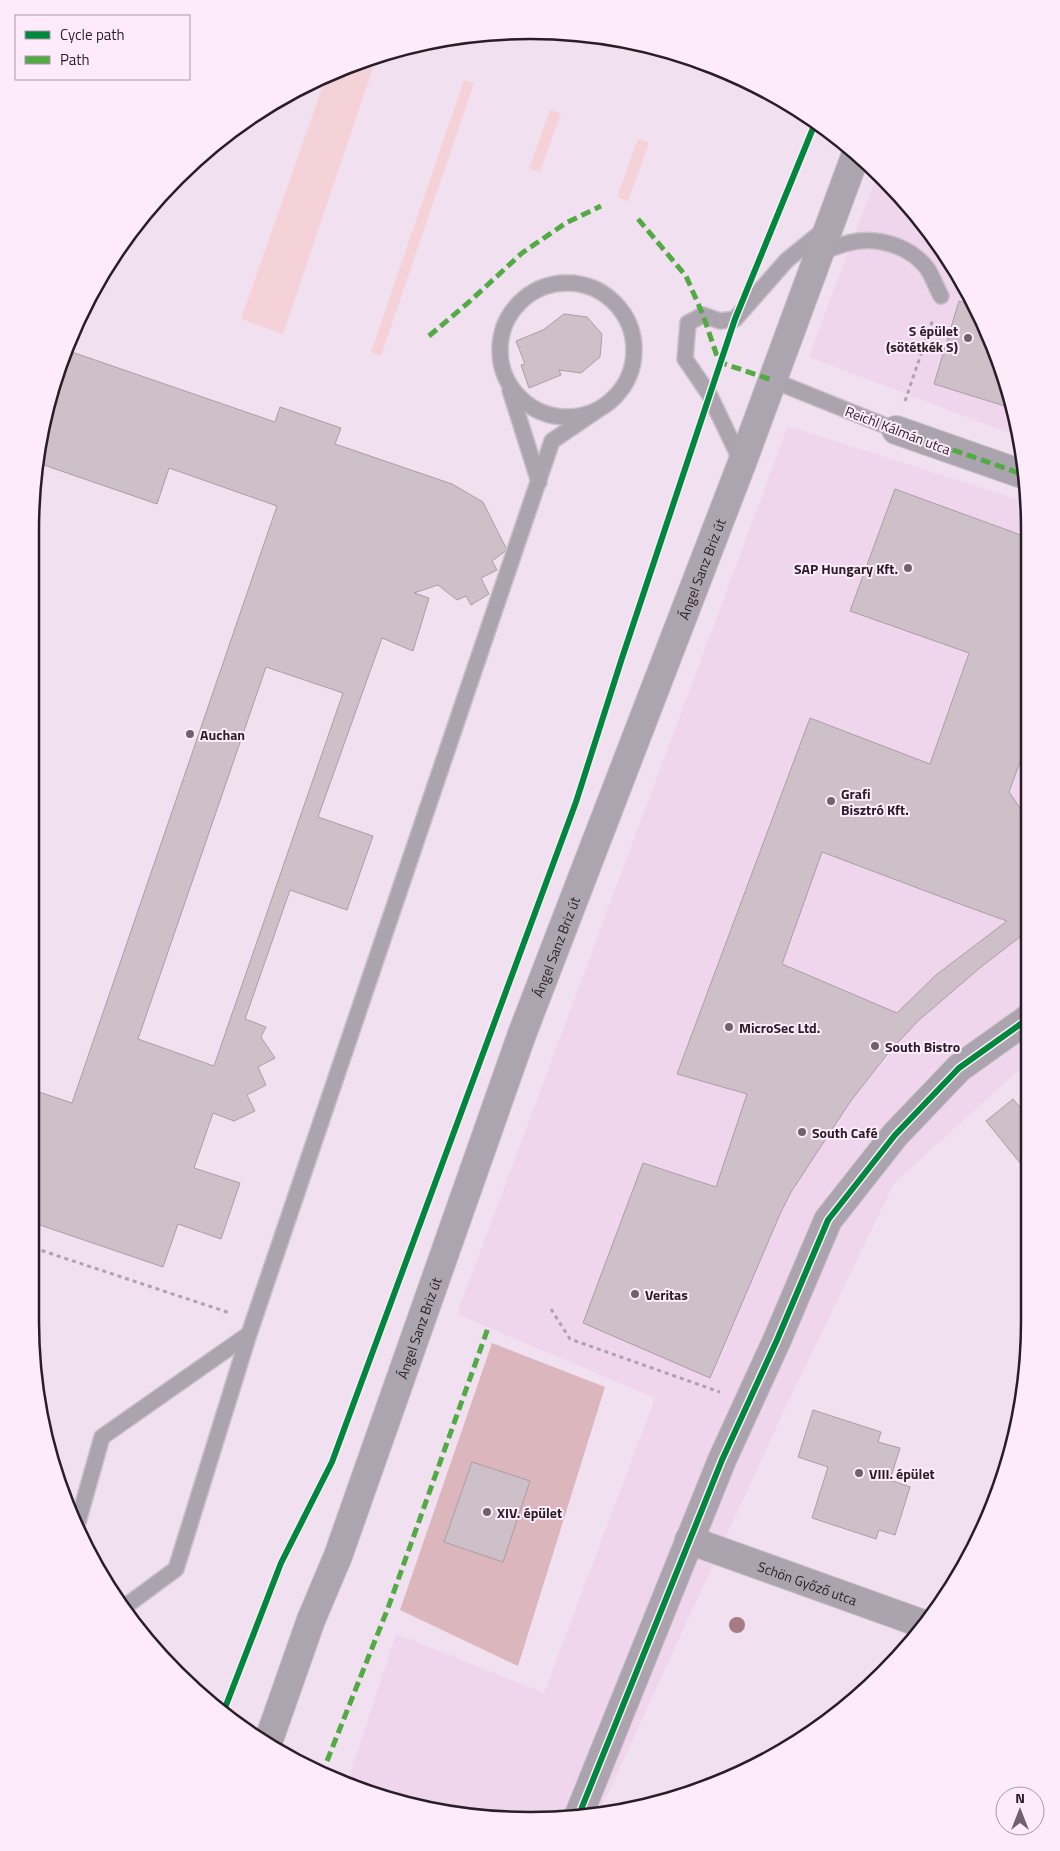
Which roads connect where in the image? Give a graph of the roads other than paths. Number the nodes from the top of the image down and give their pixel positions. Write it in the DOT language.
graph roads {
  1 [pos="854,161"];
  2 [pos="830,224"];
  3 [pos="820,253"];
  4 [pos="941,296"];
  5 [pos="772,380"];
  6 [pos="507,381"];
  7 [pos="598,409"];
  8 [pos="896,430"];
  9 [pos="742,463"];
  10 [pos="1018,472"];
  11 [pos="539,482"];
  12 [pos="1021,1024"];
  13 [pos="251,1328"];
  14 [pos="79,1517"];
  15 [pos="689,1540"];
  16 [pos="129,1604"];
  17 [pos="918,1622"];
  18 [pos="270,1737"];
  19 [pos="581,1809"];
  1 -- 2 [label="main road, Ángel Sanz Briz út"];
  2 -- 3 [label="main road, Ángel Sanz Briz út"];
  2 -- 9 [label="lane"];
  3 -- 4 [label="lane"];
  3 -- 5 [label="main road, Ángel Sanz Briz út"];
  5 -- 8 [label="lane, Reichl Kálmán utca"];
  5 -- 9 [label="main road, Ángel Sanz Briz út"];
  6 -- 7 [label="lane"];
  6 -- 7 [label="lane"];
  6 -- 11 [label="lane"];
  7 -- 11 [label="lane"];
  8 -- 10 [label="street, Reichl Kálmán utca"];
  9 -- 18 [label="main road, Ángel Sanz Briz út"];
  11 -- 13 [label="lane"];
  12 -- 15 [label="street"];
  13 -- 14 [label="lane"];
  13 -- 16 [label="lane"];
  15 -- 17 [label="street, Schön Győző utca"];
  15 -- 19 [label="street"];
}
